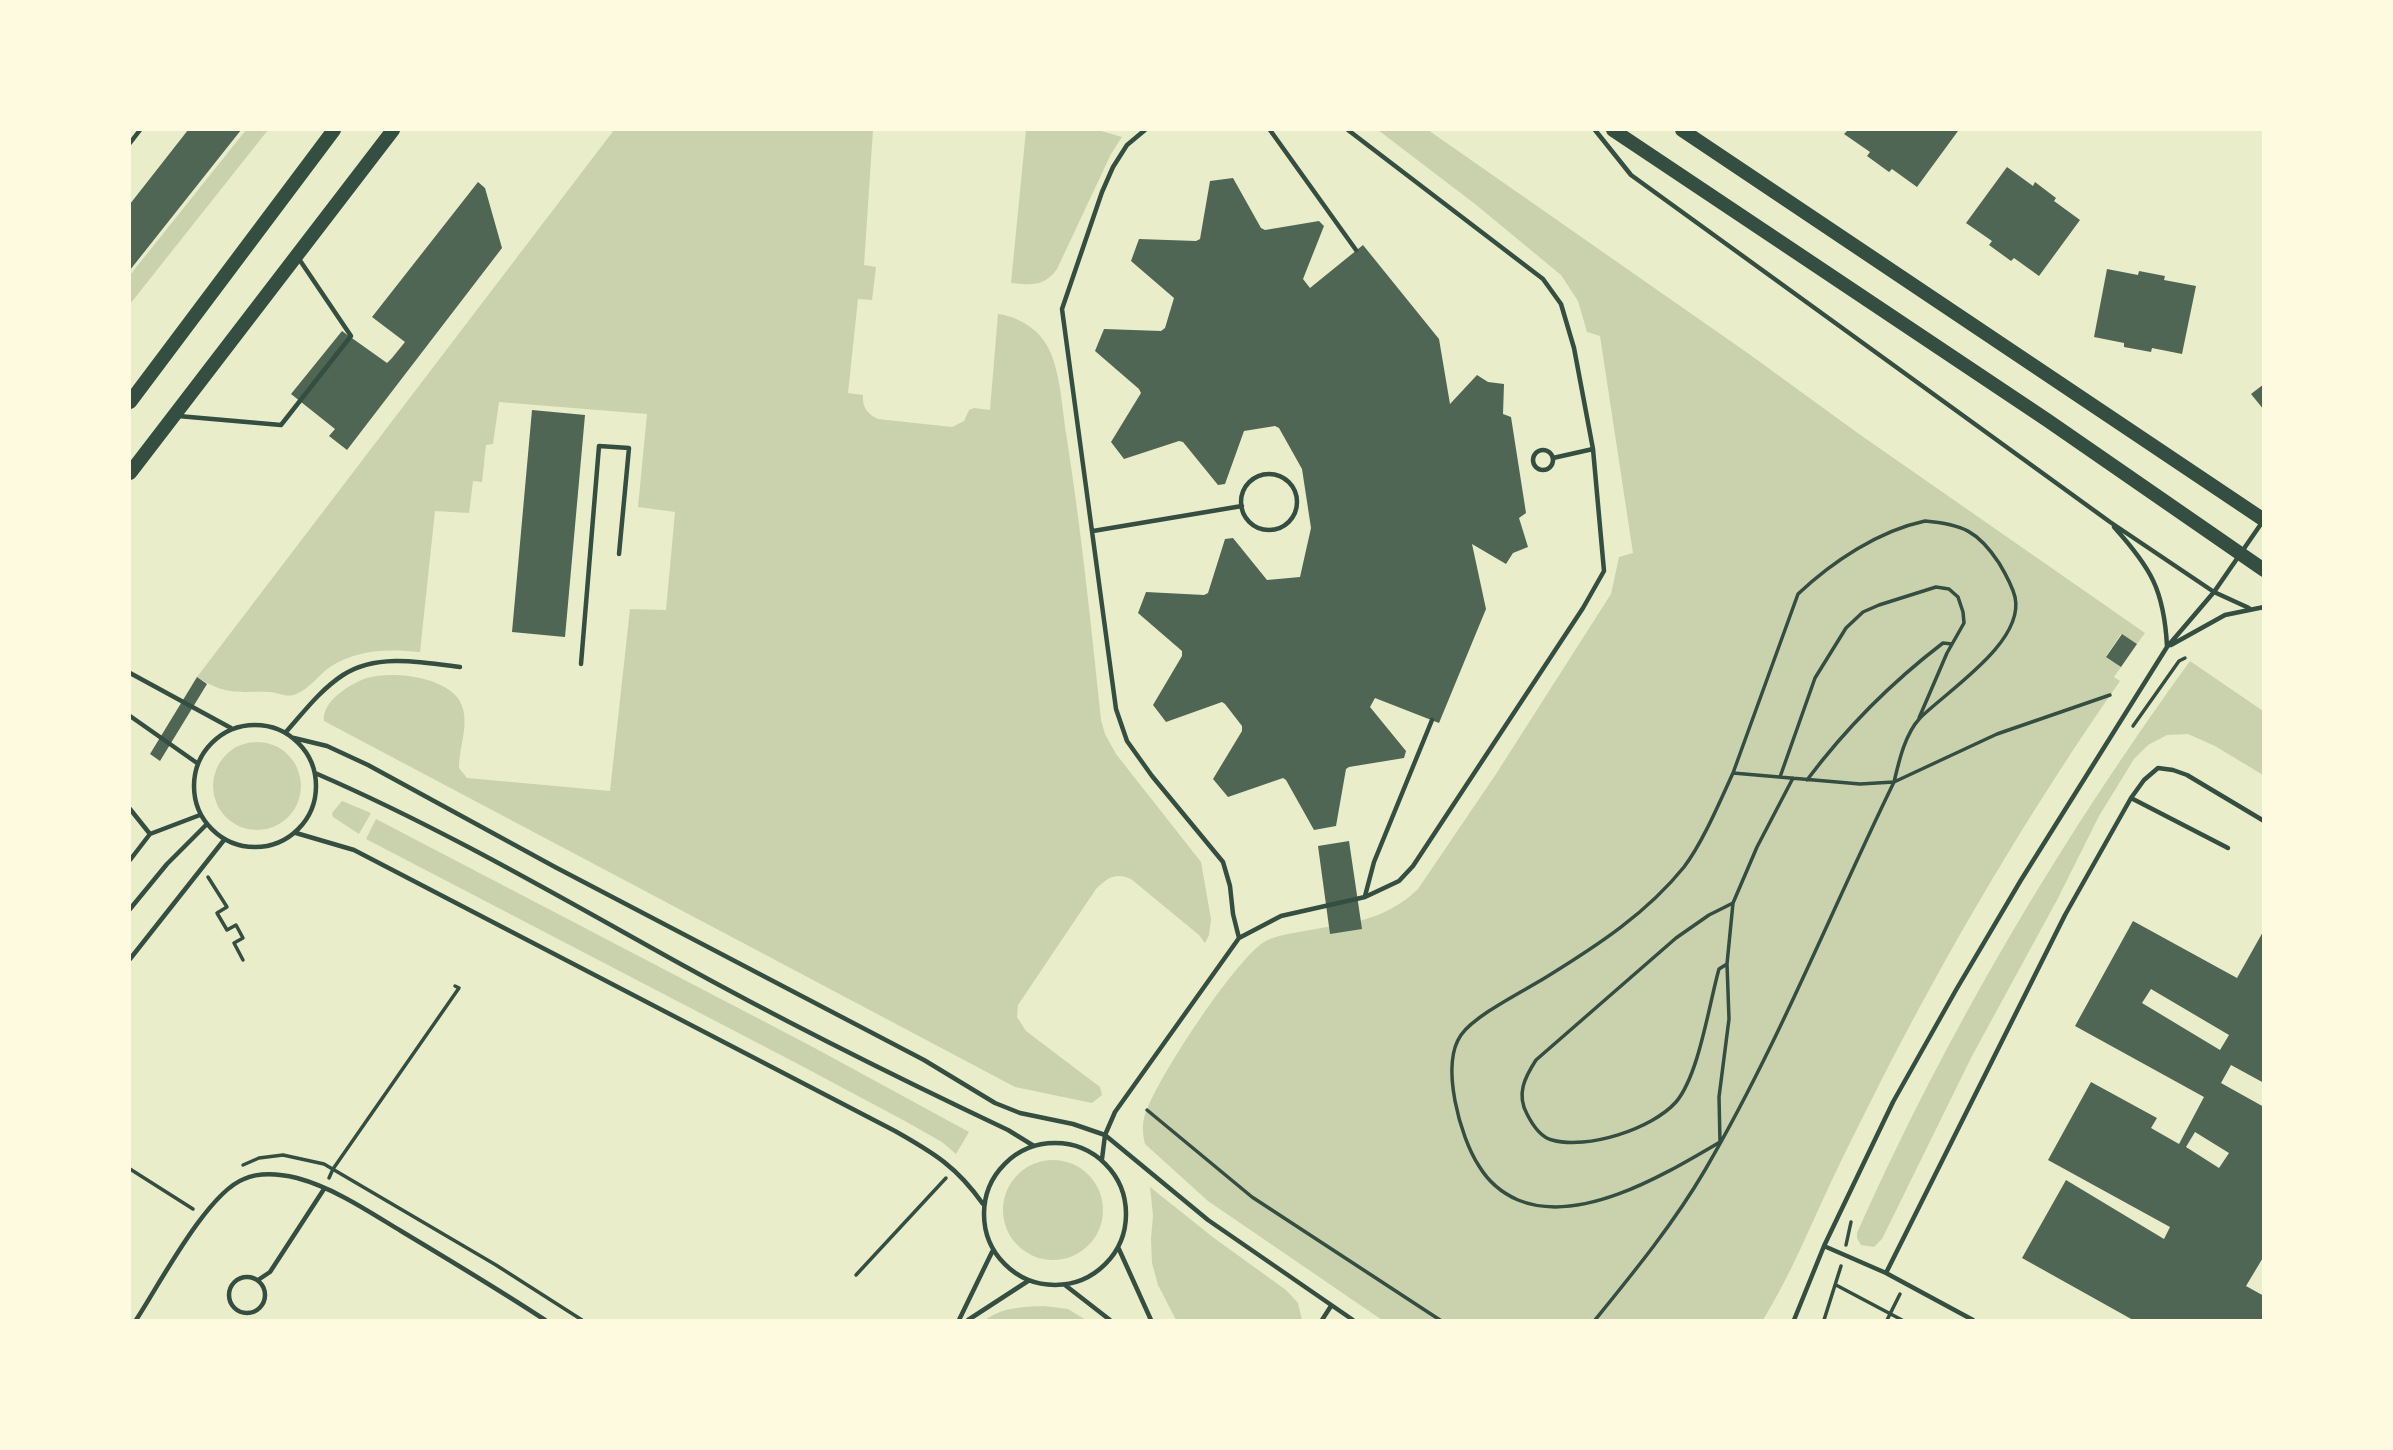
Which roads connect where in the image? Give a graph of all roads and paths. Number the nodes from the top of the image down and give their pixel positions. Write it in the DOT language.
graph roads {
  1 [pos="140,130"];
  2 [pos="334,130"];
  3 [pos="393,130"];
  4 [pos="1145,130"];
  5 [pos="1270,130"];
  6 [pos="1348,130"];
  7 [pos="1595,130"];
  8 [pos="1613,130"];
  9 [pos="1682,130"];
  10 [pos="130,143"];
  11 [pos="1356,250"];
  12 [pos="296,255"];
  13 [pos="130,402"];
  14 [pos="173,416"];
  15 [pos="1593,449"];
  16 [pos="1553,458"];
  17 [pos="130,473"];
  18 [pos="1242,506"];
  19 [pos="2263,520"];
  20 [pos="2109,522"];
  21 [pos="1093,531"];
  22 [pos="619,554"];
  23 [pos="2240,554"];
  24 [pos="2263,570"];
  25 [pos="2214,592"];
  26 [pos="2263,607"];
  27 [pos="2249,608"];
  28 [pos="1952,644"];
  29 [pos="2167,647"];
  30 [pos="2185,658"];
  31 [pos="581,664"];
  32 [pos="460,667"];
  33 [pos="130,673"];
  34 [pos="2110,695"];
  35 [pos="130,717"];
  36 [pos="1432,720"];
  37 [pos="1918,720"];
  38 [pos="232,729"];
  39 [pos="2131,730"];
  40 [pos="286,732"];
  41 [pos="295,738"];
  42 [pos="197,763"];
  43 [pos="315,773"];
  44 [pos="1733,773"];
  45 [pos="1780,777"];
  46 [pos="1793,778"];
  47 [pos="1807,780"];
  48 [pos="1894,782"];
  49 [pos="2131,798"];
  50 [pos="130,808"];
  51 [pos="200,815"];
  52 [pos="2263,821"];
  53 [pos="206,825"];
  54 [pos="296,833"];
  55 [pos="150,834"];
  56 [pos="224,840"];
  57 [pos="2228,848"];
  58 [pos="130,860"];
  59 [pos="202,870"];
  60 [pos="1365,897"];
  61 [pos="1733,903"];
  62 [pos="130,909"];
  63 [pos="1238,938"];
  64 [pos="130,959"];
  65 [pos="243,960"];
  66 [pos="1727,964"];
  67 [pos="455,986"];
  68 [pos="1147,1110"];
  69 [pos="1105,1135"];
  70 [pos="1720,1142"];
  71 [pos="1034,1146"];
  72 [pos="1102,1159"];
  73 [pos="333,1169"];
  74 [pos="955,1169"];
  75 [pos="130,1170"];
  76 [pos="236,1170"];
  77 [pos="324,1189"];
  78 [pos="199,1203"];
  79 [pos="983,1204"];
  80 [pos="1853,1217"];
  81 [pos="1825,1246"];
  82 [pos="1118,1247"];
  83 [pos="992,1252"];
  84 [pos="1845,1254"];
  85 [pos="1886,1273"];
  86 [pos="856,1275"];
  87 [pos="258,1280"];
  88 [pos="1028,1281"];
  89 [pos="1905,1283"];
  90 [pos="1065,1284"];
  91 [pos="1836,1285"];
  92 [pos="1331,1306"];
  93 [pos="1890,1314"];
  94 [pos="136,1321"];
  95 [pos="545,1321"];
  96 [pos="582,1321"];
  97 [pos="959,1321"];
  98 [pos="968,1321"];
  99 [pos="1110,1321"];
  100 [pos="1152,1321"];
  101 [pos="1322,1321"];
  102 [pos="1353,1321"];
  103 [pos="1440,1321"];
  104 [pos="1595,1321"];
  105 [pos="1794,1321"];
  106 [pos="1824,1321"];
  107 [pos="1887,1321"];
  108 [pos="1902,1321"];
  109 [pos="1973,1321"];
  1 -- 10 [label="lane"];
  2 -- 13 [label="main road"];
  3 -- 12 [label="main road"];
  4 -- 21 [label="lane"];
  5 -- 11 [label="lane"];
  6 -- 15 [label="lane"];
  7 -- 20 [label="lane"];
  8 -- 23 [label="main road"];
  9 -- 19 [label="main road"];
  12 -- 14 [label="main road"];
  12 -- 14 [label="lane"];
  14 -- 17 [label="main road"];
  15 -- 16 [label="lane"];
  15 -- 60 [label="lane"];
  16 -- 16 [label="lane"];
  18 -- 18 [label="lane"];
  18 -- 21 [label="lane"];
  19 -- 23 [label="lane"];
  20 -- 25 [label="lane"];
  20 -- 29 [label="lane"];
  21 -- 63 [label="lane"];
  22 -- 31 [label="lane"];
  23 -- 24 [label="main road"];
  23 -- 25 [label="lane"];
  25 -- 27 [label="lane"];
  25 -- 29 [label="lane"];
  26 -- 27 [label="lane"];
  27 -- 29 [label="lane"];
  28 -- 37 [label="path"];
  28 -- 45 [label="path"];
  28 -- 47 [label="path"];
  29 -- 81 [label="lane"];
  30 -- 39 [label="path"];
  32 -- 40 [label="lane"];
  33 -- 38 [label="lane"];
  34 -- 48 [label="path"];
  35 -- 42 [label="lane"];
  36 -- 60 [label="lane"];
  37 -- 44 [label="path"];
  37 -- 48 [label="path"];
  38 -- 40 [label="lane"];
  38 -- 42 [label="lane"];
  40 -- 41 [label="lane"];
  41 -- 43 [label="lane"];
  41 -- 69 [label="lane"];
  42 -- 51 [label="lane"];
  43 -- 54 [label="lane"];
  43 -- 71 [label="lane"];
  44 -- 45 [label="path"];
  44 -- 70 [label="path"];
  45 -- 46 [label="path"];
  46 -- 47 [label="path"];
  46 -- 61 [label="path"];
  47 -- 48 [label="path"];
  48 -- 70 [label="path"];
  49 -- 52 [label="lane"];
  49 -- 57 [label="lane"];
  49 -- 85 [label="lane"];
  50 -- 55 [label="lane"];
  51 -- 53 [label="lane"];
  51 -- 55 [label="lane"];
  53 -- 56 [label="lane"];
  53 -- 62 [label="lane"];
  54 -- 56 [label="lane"];
  54 -- 74 [label="lane"];
  55 -- 58 [label="lane"];
  56 -- 59 [label="lane"];
  59 -- 64 [label="lane"];
  59 -- 65 [label="path"];
  60 -- 63 [label="lane"];
  61 -- 66 [label="path"];
  61 -- 66 [label="path"];
  63 -- 69 [label="lane"];
  66 -- 70 [label="path"];
  67 -- 73 [label="path"];
  68 -- 103 [label="path"];
  69 -- 72 [label="lane"];
  69 -- 92 [label="lane"];
  70 -- 104 [label="path"];
  71 -- 72 [label="lane"];
  71 -- 79 [label="lane"];
  72 -- 82 [label="lane"];
  73 -- 76 [label="path"];
  73 -- 77 [label="path"];
  73 -- 96 [label="path"];
  74 -- 79 [label="lane"];
  74 -- 86 [label="path"];
  75 -- 78 [label="path"];
  77 -- 87 [label="lane"];
  77 -- 94 [label="lane"];
  77 -- 95 [label="lane"];
  79 -- 83 [label="lane"];
  80 -- 84 [label="path"];
  81 -- 84 [label="lane"];
  81 -- 105 [label="lane"];
  82 -- 90 [label="lane"];
  82 -- 100 [label="lane"];
  83 -- 88 [label="lane"];
  83 -- 97 [label="lane"];
  84 -- 85 [label="lane"];
  84 -- 91 [label="path"];
  85 -- 89 [label="lane"];
  87 -- 87 [label="lane"];
  88 -- 90 [label="lane"];
  88 -- 98 [label="lane"];
  89 -- 93 [label="path"];
  89 -- 109 [label="lane"];
  90 -- 99 [label="lane"];
  91 -- 93 [label="path"];
  91 -- 106 [label="path"];
  92 -- 101 [label="lane"];
  92 -- 102 [label="lane"];
  93 -- 107 [label="path"];
  93 -- 108 [label="path"];
}
